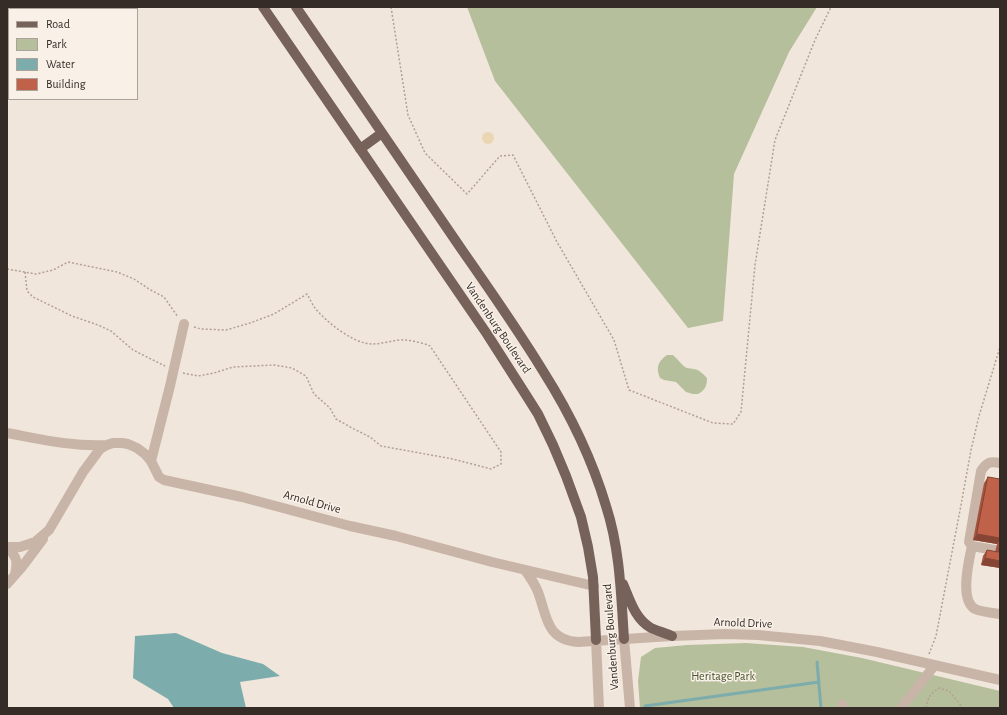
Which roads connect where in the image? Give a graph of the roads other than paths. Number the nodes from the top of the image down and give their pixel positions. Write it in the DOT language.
graph roads {
  1 [pos="263,7"];
  2 [pos="296,7"];
  3 [pos="382,133"];
  4 [pos="360,149"];
  5 [pos="184,324"];
  6 [pos="7,433"];
  7 [pos="107,445"];
  8 [pos="152,461"];
  9 [pos="1000,463"];
  10 [pos="49,530"];
  11 [pos="972,546"];
  12 [pos="7,547"];
  13 [pos="1000,551"];
  14 [pos="525,570"];
  15 [pos="15,575"];
  16 [pos="620,577"];
  17 [pos="7,584"];
  18 [pos="594,586"];
  19 [pos="1000,614"];
  20 [pos="672,636"];
  21 [pos="624,639"];
  22 [pos="596,640"];
  23 [pos="930,664"];
  24 [pos="1000,680"];
  25 [pos="599,708"];
  26 [pos="630,708"];
  27 [pos="901,708"];
  1 -- 4 [label="main road, Vandenburg Boulevard"];
  2 -- 3 [label="main road, Vandenburg Boulevard"];
  3 -- 4 [label="main road"];
  3 -- 16 [label="main road, Vandenburg Boulevard"];
  4 -- 18 [label="main road, Vandenburg Boulevard"];
  5 -- 8 [label="street"];
  6 -- 7 [label="street, Arnold Drive"];
  7 -- 8 [label="street, Arnold Drive"];
  7 -- 10 [label="street"];
  8 -- 14 [label="street, Arnold Drive"];
  9 -- 11 [label="street"];
  10 -- 12 [label="street"];
  10 -- 15 [label="street"];
  11 -- 13 [label="street"];
  11 -- 19 [label="street"];
  12 -- 15 [label="street"];
  14 -- 18 [label="street, Arnold Drive"];
  14 -- 22 [label="street, Arnold Drive"];
  15 -- 17 [label="street"];
  16 -- 20 [label="main road"];
  16 -- 21 [label="main road, Vandenburg Boulevard"];
  18 -- 22 [label="main road, Vandenburg Boulevard"];
  20 -- 21 [label="street, Arnold Drive"];
  20 -- 23 [label="street, Arnold Drive"];
  21 -- 22 [label="street, Arnold Drive"];
  21 -- 26 [label="street, Vandenburg Boulevard"];
  22 -- 25 [label="street, Vandenburg Boulevard"];
  23 -- 24 [label="street, Arnold Drive"];
  23 -- 27 [label="street"];
}
